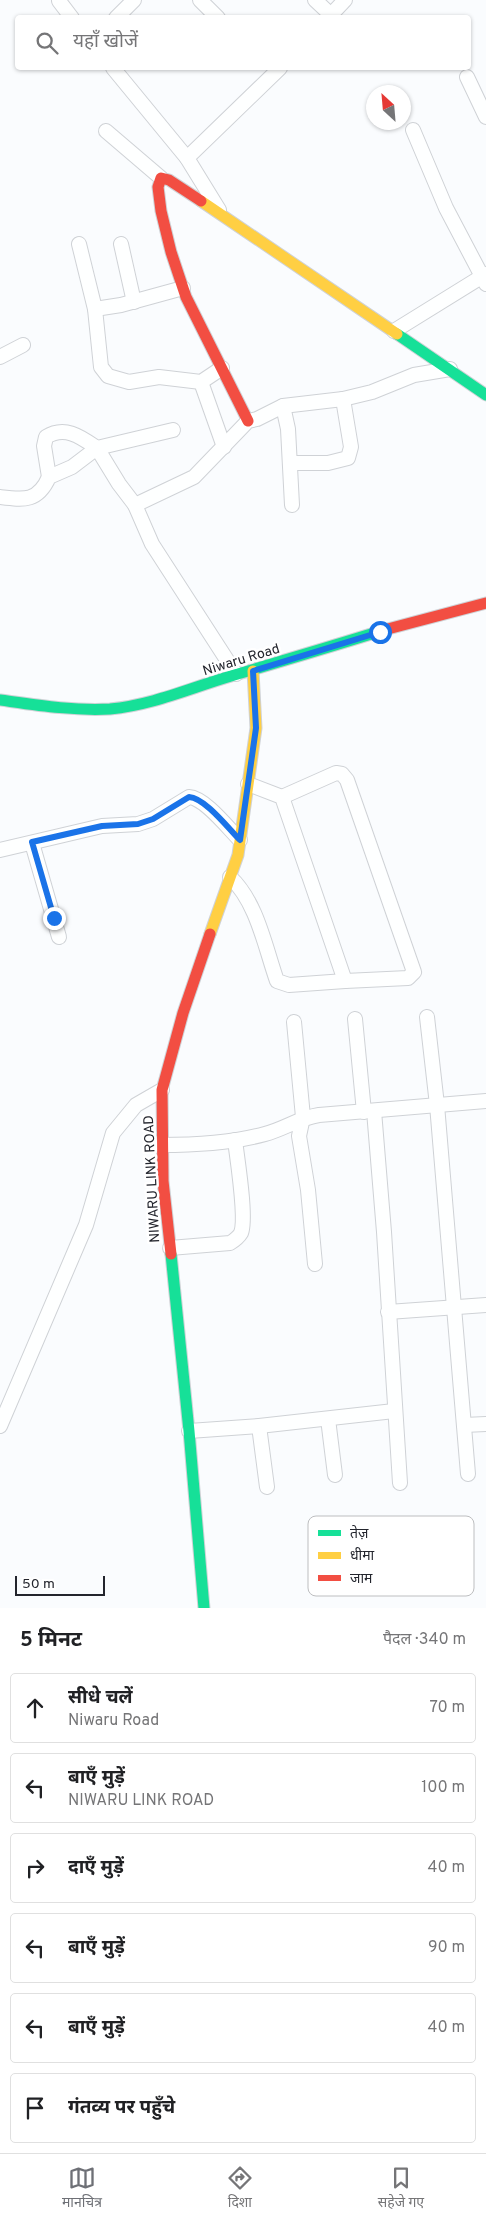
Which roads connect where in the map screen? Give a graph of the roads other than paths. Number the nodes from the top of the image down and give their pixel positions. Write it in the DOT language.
graph roads {
  1 [pos="134,0"];
  2 [pos="200,0"];
  3 [pos="315,0"];
  4 [pos="345,0"];
  5 [pos="59,1"];
  6 [pos="70,15"];
  7 [pos="119,15"];
  8 [pos="215,15"];
  9 [pos="329,15"];
  10 [pos="331,15"];
  11 [pos="115,70"];
  12 [pos="274,70"];
  13 [pos="467,76"];
  14 [pos="486,117"];
  15 [pos="413,130"];
  16 [pos="106,131"];
  17 [pos="187,158"];
  18 [pos="161,178"];
  19 [pos="220,213"];
  20 [pos="79,244"];
  21 [pos="122,244"];
  22 [pos="485,278"];
  23 [pos="183,288"];
  24 [pos="134,302"];
  25 [pos="95,309"];
  26 [pos="394,331"];
  27 [pos="23,345"];
  28 [pos="0,357"];
  29 [pos="222,368"];
  30 [pos="450,369"];
  31 [pos="201,382"];
  32 [pos="486,395"];
  33 [pos="343,399"];
  34 [pos="283,406"];
  35 [pos="248,421"];
  36 [pos="174,430"];
  37 [pos="224,447"];
  38 [pos="97,448"];
  39 [pos="290,463"];
  40 [pos="49,477"];
  41 [pos="0,496"];
  42 [pos="135,505"];
  43 [pos="292,505"];
  44 [pos="486,603"];
  45 [pos="253,671"];
  46 [pos="236,674"];
  47 [pos="0,700"];
  48 [pos="248,784"];
  49 [pos="282,797"];
  50 [pos="240,840"];
  51 [pos="32,842"];
  52 [pos="0,850"];
  53 [pos="230,877"];
  54 [pos="59,937"];
  55 [pos="345,981"];
  56 [pos="427,1017"];
  57 [pos="355,1019"];
  58 [pos="294,1022"];
  59 [pos="162,1090"];
  60 [pos="486,1101"];
  61 [pos="436,1105"];
  62 [pos="369,1111"];
  63 [pos="303,1117"];
  64 [pos="235,1140"];
  65 [pos="161,1145"];
  66 [pos="170,1248"];
  67 [pos="316,1264"];
  68 [pos="486,1305"];
  69 [pos="454,1308"];
  70 [pos="388,1312"];
  71 [pos="394,1411"];
  72 [pos="328,1419"];
  73 [pos="486,1424"];
  74 [pos="464,1425"];
  75 [pos="0,1426"];
  76 [pos="259,1426"];
  77 [pos="189,1431"];
  78 [pos="468,1474"];
  79 [pos="335,1475"];
  80 [pos="400,1483"];
  81 [pos="267,1487"];
  82 [pos="204,1608"];
  1 -- 7 [label="street"];
  2 -- 8 [label="street"];
  3 -- 9 [label="street"];
  4 -- 10 [label="street"];
  5 -- 6 [label="street"];
  11 -- 17 [label="street"];
  12 -- 17 [label="street"];
  13 -- 14 [label="street"];
  15 -- 22 [label="street"];
  16 -- 18 [label="street"];
  17 -- 19 [label="street"];
  18 -- 19 [label="street"];
  18 -- 23 [label="street"];
  19 -- 26 [label="street"];
  20 -- 25 [label="street"];
  21 -- 24 [label="street"];
  22 -- 26 [label="street"];
  23 -- 24 [label="street"];
  23 -- 29 [label="street"];
  24 -- 25 [label="street"];
  25 -- 31 [label="street"];
  26 -- 30 [label="street"];
  27 -- 28 [label="street"];
  29 -- 31 [label="street"];
  29 -- 35 [label="street"];
  30 -- 32 [label="street"];
  30 -- 33 [label="street"];
  31 -- 37 [label="street"];
  33 -- 34 [label="street"];
  33 -- 39 [label="street"];
  34 -- 35 [label="street"];
  34 -- 39 [label="street"];
  35 -- 37 [label="street"];
  36 -- 38 [label="street"];
  37 -- 42 [label="street"];
  38 -- 40 [label="street"];
  38 -- 40 [label="street"];
  38 -- 42 [label="street"];
  39 -- 43 [label="street"];
  40 -- 41 [label="street"];
  42 -- 46 [label="street"];
  44 -- 45 [label="street, Niwaru Road"];
  45 -- 46 [label="street, Niwaru Road"];
  45 -- 48 [label="street, NIWARU LINK ROAD"];
  46 -- 47 [label="street, Niwaru Road"];
  48 -- 49 [label="street"];
  48 -- 50 [label="street, NIWARU LINK ROAD"];
  49 -- 55 [label="street"];
  49 -- 55 [label="street"];
  50 -- 51 [label="street"];
  50 -- 53 [label="street, NIWARU LINK ROAD"];
  51 -- 52 [label="street"];
  51 -- 54 [label="street"];
  53 -- 55 [label="street"];
  53 -- 59 [label="street, NIWARU LINK ROAD"];
  56 -- 61 [label="street"];
  57 -- 62 [label="street"];
  58 -- 63 [label="street"];
  59 -- 65 [label="street, NIWARU LINK ROAD"];
  59 -- 75 [label="street"];
  60 -- 61 [label="street"];
  61 -- 62 [label="street"];
  61 -- 69 [label="street"];
  62 -- 63 [label="street"];
  62 -- 70 [label="street"];
  63 -- 64 [label="street"];
  63 -- 67 [label="street"];
  64 -- 65 [label="street"];
  64 -- 66 [label="street"];
  65 -- 66 [label="street, NIWARU LINK ROAD"];
  66 -- 77 [label="street, NIWARU LINK ROAD"];
  68 -- 69 [label="street"];
  69 -- 70 [label="street"];
  69 -- 74 [label="street"];
  70 -- 71 [label="street"];
  71 -- 72 [label="street"];
  71 -- 80 [label="street"];
  72 -- 76 [label="street"];
  72 -- 79 [label="street"];
  73 -- 74 [label="street"];
  74 -- 78 [label="street"];
  76 -- 77 [label="street"];
  76 -- 81 [label="street"];
  77 -- 82 [label="street, NIWARU LINK ROAD"];
}
